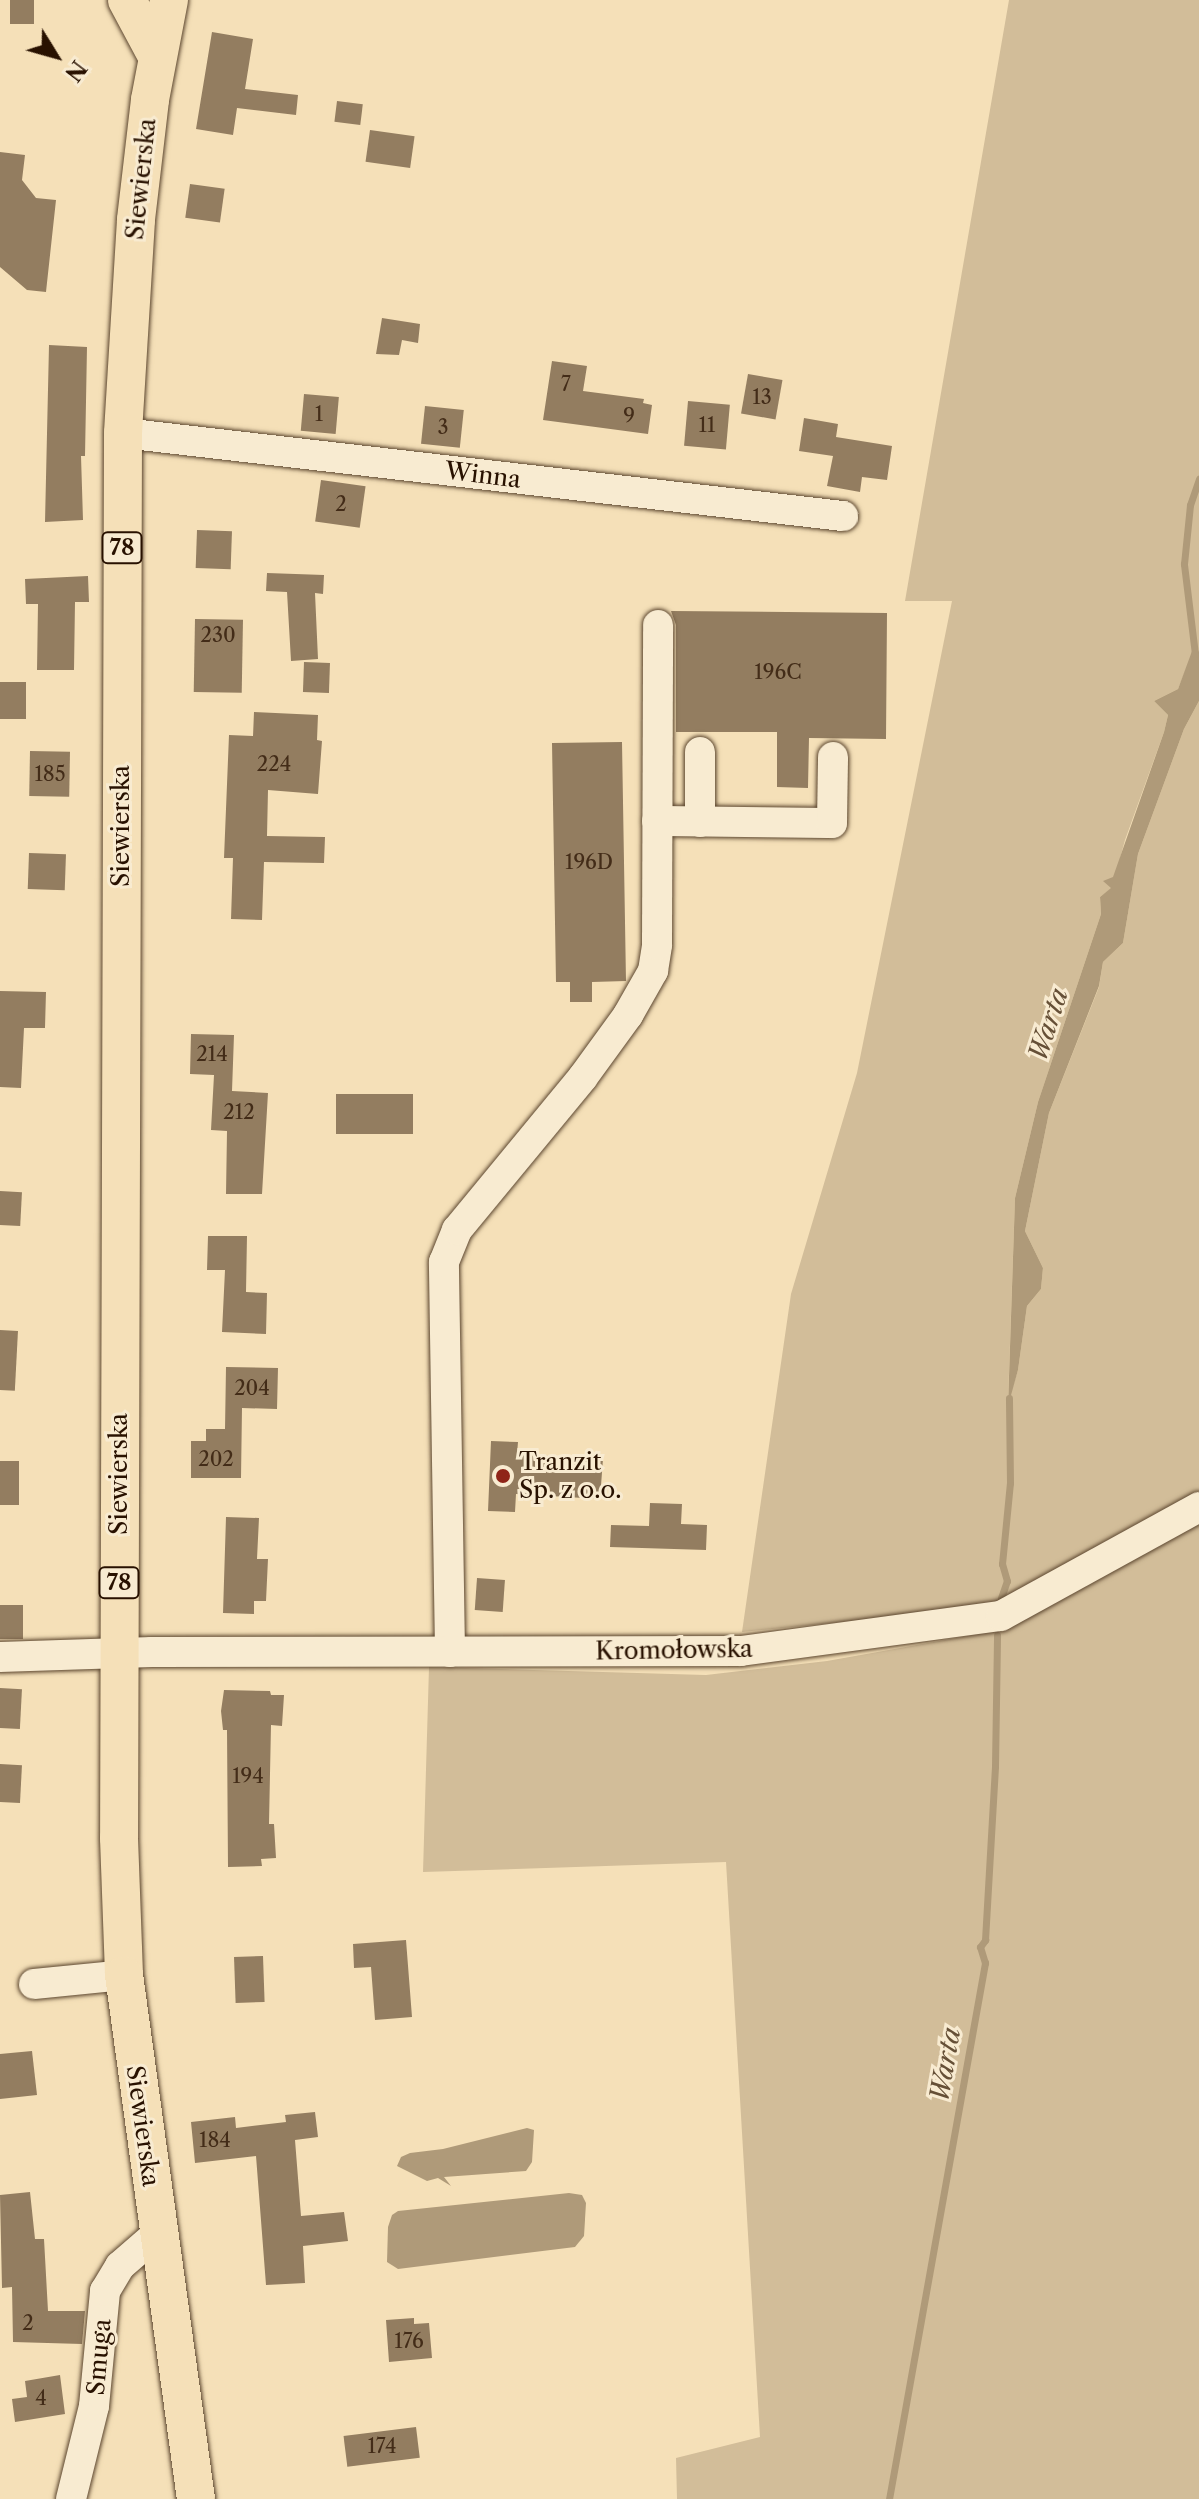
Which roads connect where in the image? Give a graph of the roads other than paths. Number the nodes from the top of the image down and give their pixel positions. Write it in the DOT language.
graph roads {
  1 [pos="127,0"];
  2 [pos="169,0"];
  3 [pos="157,56"];
  4 [pos="123,433"];
  5 [pos="843,516"];
  6 [pos="658,625"];
  7 [pos="700,752"];
  8 [pos="833,757"];
  9 [pos="657,821"];
  10 [pos="700,822"];
  11 [pos="1199,1507"];
  12 [pos="450,1652"];
  13 [pos="119,1655"];
  14 [pos="0,1657"];
  15 [pos="124,1975"];
  16 [pos="34,1984"];
  17 [pos="158,2233"];
  18 [pos="71,2499"];
  19 [pos="196,2499"];
  1 -- 3 [label="main road"];
  2 -- 3 [label="main road, Siewierska / 78"];
  3 -- 4 [label="main road, Siewierska / 78"];
  4 -- 5 [label="street, Winna"];
  4 -- 13 [label="main road, Siewierska / 78"];
  6 -- 9 [label="street"];
  7 -- 10 [label="street"];
  8 -- 10 [label="street"];
  9 -- 10 [label="street"];
  9 -- 12 [label="street"];
  11 -- 12 [label="street, Kromołowska"];
  12 -- 13 [label="street, Kromołowska"];
  13 -- 14 [label="street"];
  13 -- 15 [label="main road, Siewierska / 78"];
  15 -- 16 [label="street"];
  15 -- 17 [label="main road, Siewierska / 78"];
  17 -- 18 [label="street, Smuga"];
  17 -- 19 [label="main road, Siewierska / 78"];
}
